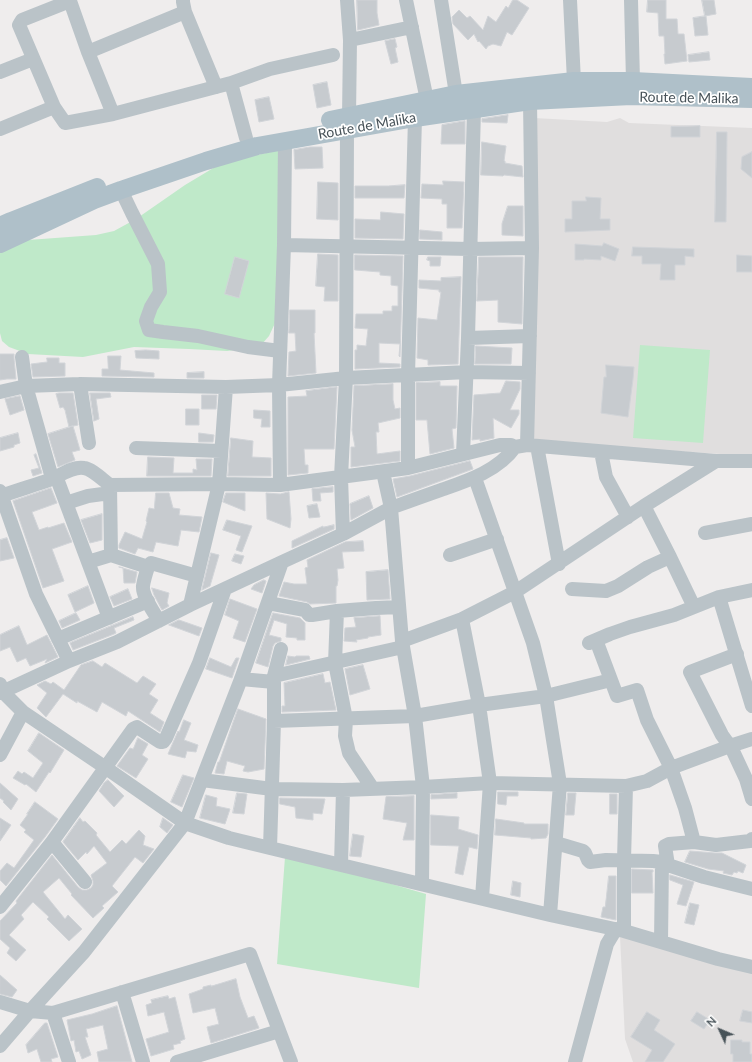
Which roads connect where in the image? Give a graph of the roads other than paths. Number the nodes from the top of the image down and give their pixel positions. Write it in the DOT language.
graph roads {
  1 [pos="70,0"];
  2 [pos="348,0"];
  3 [pos="406,0"];
  4 [pos="441,0"];
  5 [pos="570,0"];
  6 [pos="631,0"];
  7 [pos="184,6"];
  8 [pos="412,27"];
  9 [pos="350,40"];
  10 [pos="88,52"];
  11 [pos="333,55"];
  12 [pos="33,59"];
  13 [pos="0,72"];
  14 [pos="574,81"];
  15 [pos="231,83"];
  16 [pos="216,87"];
  17 [pos="752,87"];
  18 [pos="632,89"];
  19 [pos="456,94"];
  20 [pos="752,99"];
  21 [pos="427,100"];
  22 [pos="530,101"];
  23 [pos="54,107"];
  24 [pos="474,109"];
  25 [pos="113,114"];
  26 [pos="415,118"];
  27 [pos="348,123"];
  28 [pos="0,130"];
  29 [pos="246,138"];
  30 [pos="285,141"];
  31 [pos="121,190"];
  32 [pos="0,226"];
  33 [pos="0,244"];
  34 [pos="284,245"];
  35 [pos="347,247"];
  36 [pos="411,248"];
  37 [pos="532,248"];
  38 [pos="470,249"];
  39 [pos="530,336"];
  40 [pos="468,338"];
  41 [pos="280,351"];
  42 [pos="22,357"];
  43 [pos="467,372"];
  44 [pos="529,373"];
  45 [pos="408,375"];
  46 [pos="346,378"];
  47 [pos="80,384"];
  48 [pos="279,384"];
  49 [pos="26,386"];
  50 [pos="226,388"];
  51 [pos="0,392"];
  52 [pos="89,443"];
  53 [pos="526,446"];
  54 [pos="136,448"];
  55 [pos="221,451"];
  56 [pos="601,452"];
  57 [pos="464,454"];
  58 [pos="716,461"];
  59 [pos="752,461"];
  60 [pos="408,468"];
  61 [pos="383,472"];
  62 [pos="54,477"];
  63 [pos="341,477"];
  64 [pos="476,478"];
  65 [pos="219,484"];
  66 [pos="280,485"];
  67 [pos="110,489"];
  68 [pos="1,493"];
  69 [pos="66,502"];
  70 [pos="644,506"];
  71 [pos="391,508"];
  72 [pos="628,517"];
  73 [pos="752,524"];
  74 [pos="705,533"];
  75 [pos="344,534"];
  76 [pos="497,539"];
  77 [pos="111,555"];
  78 [pos="450,555"];
  79 [pos="670,557"];
  80 [pos="88,562"];
  81 [pos="282,562"];
  82 [pos="559,564"];
  83 [pos="148,567"];
  84 [pos="197,576"];
  85 [pos="225,589"];
  86 [pos="572,589"];
  87 [pos="752,590"];
  88 [pos="515,592"];
  89 [pos="719,597"];
  90 [pos="148,601"];
  91 [pos="268,604"];
  92 [pos="190,605"];
  93 [pos="398,607"];
  94 [pos="694,607"];
  95 [pos="337,611"];
  96 [pos="108,618"];
  97 [pos="462,619"];
  98 [pos="159,621"];
  99 [pos="58,639"];
  100 [pos="402,644"];
  101 [pos="281,649"];
  102 [pos="737,654"];
  103 [pos="69,661"];
  104 [pos="335,663"];
  105 [pos="241,679"];
  106 [pos="274,679"];
  107 [pos="611,680"];
  108 [pos="1,690"];
  109 [pos="546,696"];
  110 [pos="479,705"];
  111 [pos="752,706"];
  112 [pos="23,712"];
  113 [pos="415,716"];
  114 [pos="346,719"];
  115 [pos="274,721"];
  116 [pos="752,739"];
  117 [pos="730,746"];
  118 [pos="0,755"];
  119 [pos="106,768"];
  120 [pos="671,768"];
  121 [pos="749,778"];
  122 [pos="202,780"];
  123 [pos="490,783"];
  124 [pos="560,784"];
  125 [pos="626,786"];
  126 [pos="424,787"];
  127 [pos="272,789"];
  128 [pos="373,789"];
  129 [pos="343,790"];
  130 [pos="752,799"];
  131 [pos="185,823"];
  132 [pos="752,839"];
  133 [pos="52,842"];
  134 [pos="694,842"];
  135 [pos="556,843"];
  136 [pos="270,848"];
  137 [pos="624,860"];
  138 [pos="341,864"];
  139 [pos="665,864"];
  140 [pos="85,882"];
  141 [pos="422,884"];
  142 [pos="752,889"];
  143 [pos="482,898"];
  144 [pos="0,907"];
  145 [pos="550,915"];
  146 [pos="620,930"];
  147 [pos="660,942"];
  148 [pos="752,967"];
  149 [pos="122,992"];
  150 [pos="0,1002"];
  151 [pos="30,1011"];
  152 [pos="53,1013"];
  153 [pos="279,1031"];
  154 [pos="0,1046"];
  155 [pos="69,1062"];
  156 [pos="142,1062"];
  157 [pos="177,1062"];
  158 [pos="291,1062"];
  159 [pos="575,1062"];
  1 -- 10 [label="street"];
  1 -- 12 [label="street"];
  2 -- 9 [label="street"];
  3 -- 8 [label="street"];
  4 -- 19 [label="street"];
  5 -- 14 [label="street"];
  6 -- 18 [label="street"];
  7 -- 10 [label="street"];
  7 -- 16 [label="street"];
  8 -- 9 [label="street"];
  8 -- 21 [label="street"];
  9 -- 27 [label="street"];
  10 -- 25 [label="street"];
  11 -- 15 [label="street"];
  12 -- 13 [label="street"];
  12 -- 23 [label="street"];
  14 -- 18 [label="main road, Route de Malika"];
  14 -- 19 [label="main road, Route de Malika"];
  15 -- 16 [label="street"];
  15 -- 29 [label="street"];
  16 -- 25 [label="street"];
  17 -- 18 [label="main road, Route de Malika"];
  18 -- 20 [label="main road, Route de Malika"];
  18 -- 22 [label="main road, Route de Malika"];
  19 -- 21 [label="main road, Route de Malika"];
  21 -- 27 [label="main road, Route de Malika"];
  22 -- 24 [label="main road, Route de Malika"];
  22 -- 37 [label="street"];
  23 -- 25 [label="street"];
  23 -- 28 [label="street"];
  24 -- 26 [label="main road, Route de Malika"];
  24 -- 38 [label="street"];
  26 -- 27 [label="main road, Route de Malika"];
  26 -- 36 [label="street"];
  27 -- 29 [label="main road, Route de Malika"];
  27 -- 30 [label="main road, Route de Malika"];
  27 -- 35 [label="street"];
  29 -- 32 [label="main road, Route de Malika"];
  30 -- 31 [label="main road, Route de Malika"];
  30 -- 34 [label="street"];
  31 -- 33 [label="main road, Route de Malika"];
  31 -- 41 [label="street"];
  34 -- 35 [label="street"];
  34 -- 41 [label="street"];
  35 -- 36 [label="street"];
  35 -- 46 [label="street"];
  36 -- 38 [label="street"];
  36 -- 45 [label="street"];
  37 -- 38 [label="street"];
  37 -- 39 [label="street"];
  38 -- 40 [label="street"];
  39 -- 40 [label="street"];
  39 -- 44 [label="street"];
  40 -- 43 [label="street"];
  41 -- 48 [label="street"];
  42 -- 49 [label="street"];
  43 -- 44 [label="street"];
  43 -- 45 [label="street"];
  43 -- 57 [label="street"];
  44 -- 53 [label="street"];
  45 -- 46 [label="street"];
  45 -- 60 [label="street"];
  46 -- 48 [label="street"];
  46 -- 63 [label="street"];
  47 -- 49 [label="street"];
  47 -- 50 [label="street"];
  47 -- 52 [label="street"];
  48 -- 50 [label="street"];
  48 -- 66 [label="street"];
  49 -- 51 [label="street"];
  49 -- 62 [label="street"];
  50 -- 55 [label="street"];
  53 -- 56 [label="street"];
  53 -- 57 [label="street"];
  53 -- 64 [label="street"];
  53 -- 82 [label="street"];
  54 -- 55 [label="street"];
  55 -- 65 [label="street"];
  56 -- 58 [label="street"];
  56 -- 72 [label="street"];
  57 -- 60 [label="street"];
  58 -- 59 [label="street"];
  58 -- 70 [label="street"];
  60 -- 61 [label="street"];
  61 -- 63 [label="street"];
  61 -- 71 [label="street"];
  62 -- 67 [label="street"];
  62 -- 68 [label="street"];
  62 -- 69 [label="street"];
  63 -- 66 [label="street"];
  63 -- 75 [label="street"];
  64 -- 71 [label="street"];
  64 -- 76 [label="street"];
  65 -- 66 [label="street"];
  65 -- 67 [label="street"];
  65 -- 84 [label="street"];
  67 -- 69 [label="street"];
  67 -- 77 [label="street"];
  68 -- 99 [label="street"];
  69 -- 80 [label="street"];
  70 -- 72 [label="street"];
  70 -- 79 [label="street"];
  71 -- 75 [label="street"];
  71 -- 93 [label="street"];
  72 -- 82 [label="street"];
  73 -- 74 [label="street"];
  75 -- 81 [label="street"];
  76 -- 78 [label="street"];
  76 -- 88 [label="street"];
  77 -- 80 [label="street"];
  77 -- 83 [label="street"];
  79 -- 86 [label="street"];
  79 -- 94 [label="street"];
  80 -- 96 [label="street"];
  81 -- 85 [label="street"];
  81 -- 91 [label="street"];
  82 -- 88 [label="street"];
  83 -- 84 [label="street"];
  83 -- 90 [label="street"];
  84 -- 92 [label="street"];
  85 -- 92 [label="street"];
  85 -- 119 [label="street"];
  87 -- 89 [label="street"];
  88 -- 97 [label="street"];
  88 -- 109 [label="street"];
  89 -- 94 [label="street"];
  89 -- 102 [label="street"];
  90 -- 96 [label="street"];
  90 -- 98 [label="street"];
  91 -- 95 [label="street"];
  91 -- 105 [label="street"];
  92 -- 98 [label="street"];
  93 -- 95 [label="street"];
  93 -- 100 [label="street"];
  94 -- 107 [label="street"];
  95 -- 104 [label="street"];
  96 -- 99 [label="street"];
  97 -- 100 [label="street"];
  97 -- 110 [label="street"];
  98 -- 103 [label="street"];
  99 -- 103 [label="street"];
  100 -- 104 [label="street"];
  100 -- 113 [label="street"];
  101 -- 106 [label="street"];
  102 -- 111 [label="street"];
  102 -- 117 [label="street"];
  103 -- 108 [label="street"];
  104 -- 106 [label="street"];
  104 -- 114 [label="street"];
  105 -- 106 [label="street"];
  105 -- 122 [label="street"];
  106 -- 115 [label="street"];
  107 -- 109 [label="street"];
  107 -- 120 [label="street"];
  108 -- 112 [label="street"];
  109 -- 110 [label="street"];
  109 -- 124 [label="street"];
  110 -- 113 [label="street"];
  110 -- 123 [label="street"];
  112 -- 118 [label="street"];
  112 -- 119 [label="street"];
  113 -- 114 [label="street"];
  113 -- 126 [label="street"];
  114 -- 115 [label="street"];
  114 -- 128 [label="street"];
  115 -- 127 [label="street"];
  116 -- 117 [label="street"];
  117 -- 120 [label="street"];
  117 -- 121 [label="street"];
  119 -- 131 [label="street"];
  119 -- 133 [label="street"];
  120 -- 125 [label="street"];
  120 -- 134 [label="street"];
  121 -- 130 [label="street"];
  122 -- 127 [label="street"];
  122 -- 131 [label="street"];
  123 -- 124 [label="street"];
  123 -- 126 [label="street"];
  123 -- 143 [label="street"];
  124 -- 125 [label="street"];
  124 -- 135 [label="street"];
  125 -- 137 [label="street"];
  126 -- 128 [label="street"];
  126 -- 141 [label="street"];
  127 -- 129 [label="street"];
  127 -- 136 [label="street"];
  128 -- 129 [label="street"];
  129 -- 138 [label="street"];
  131 -- 136 [label="street"];
  131 -- 151 [label="street"];
  132 -- 134 [label="street"];
  133 -- 140 [label="street"];
  133 -- 144 [label="street"];
  134 -- 139 [label="street"];
  135 -- 137 [label="street"];
  135 -- 145 [label="street"];
  136 -- 138 [label="street"];
  137 -- 139 [label="street"];
  137 -- 146 [label="street"];
  138 -- 141 [label="street"];
  139 -- 142 [label="street"];
  139 -- 147 [label="street"];
  141 -- 143 [label="street"];
  143 -- 145 [label="street"];
  145 -- 146 [label="street"];
  146 -- 147 [label="street"];
  146 -- 159 [label="street"];
  147 -- 148 [label="street"];
  149 -- 152 [label="street"];
  149 -- 153 [label="street"];
  149 -- 156 [label="street"];
  150 -- 151 [label="street"];
  151 -- 152 [label="street"];
  151 -- 154 [label="street"];
  152 -- 155 [label="street"];
  153 -- 157 [label="street"];
  153 -- 158 [label="street"];
}
